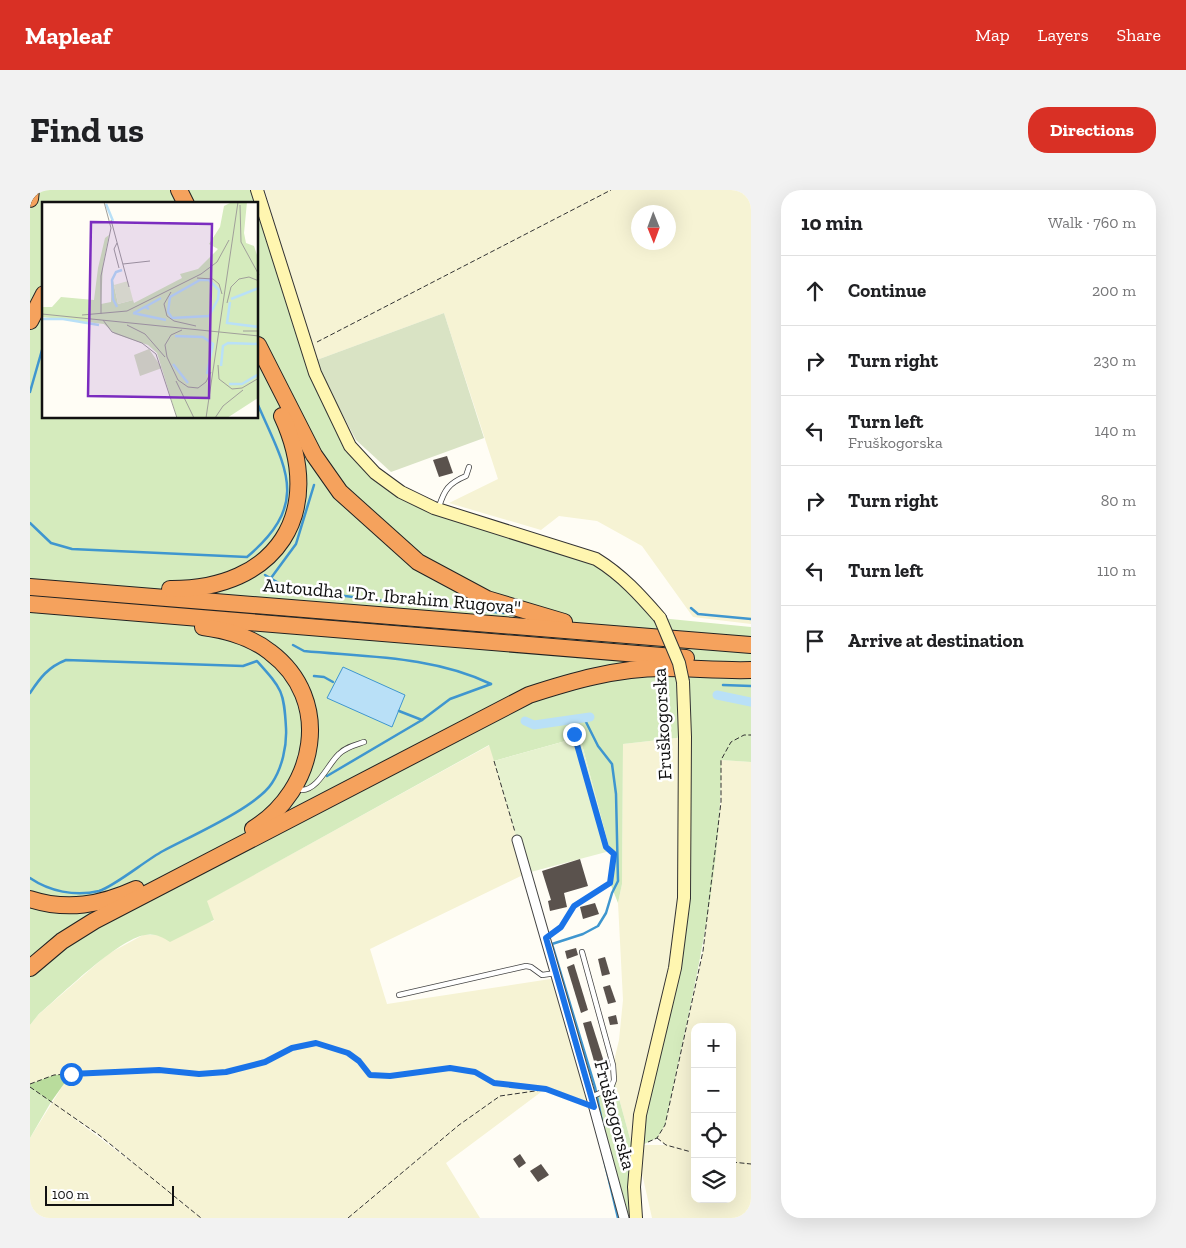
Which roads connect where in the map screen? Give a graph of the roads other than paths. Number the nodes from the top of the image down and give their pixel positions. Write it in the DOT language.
graph roads {
  1 [pos="31,190"];
  2 [pos="179,190"];
  3 [pos="257,190"];
  4 [pos="30,199"];
  5 [pos="185,202"];
  6 [pos="42,298"];
  7 [pos="30,321"];
  8 [pos="259,347"];
  9 [pos="259,367"];
  10 [pos="469,467"];
  11 [pos="439,509"];
  12 [pos="30,587"];
  13 [pos="30,604"];
  14 [pos="92,609"];
  15 [pos="625,634"];
  16 [pos="751,645"];
  17 [pos="751,664"];
  18 [pos="751,670"];
  19 [pos="364,742"];
  20 [pos="296,786"];
  21 [pos="517,840"];
  22 [pos="30,899"];
  23 [pos="582,952"];
  24 [pos="30,968"];
  25 [pos="556,973"];
  26 [pos="399,995"];
  27 [pos="591,1096"];
  28 [pos="624,1218"];
  29 [pos="636,1218"];
  1 -- 4 [label="highway"];
  2 -- 5 [label="highway"];
  3 -- 11 [label="street, Fruškogorska"];
  6 -- 7 [label="highway"];
  8 -- 15 [label="highway"];
  9 -- 12 [label="highway"];
  10 -- 11 [label="lane"];
  11 -- 29 [label="street, Fruškogorska, bridge"];
  12 -- 15 [label="highway, Autoudha \"Dr. Ibrahim Rugova\""];
  13 -- 14 [label="highway"];
  14 -- 17 [label="highway"];
  14 -- 20 [label="highway"];
  15 -- 16 [label="highway, Autoudha \"Dr. Ibrahim Rugova\""];
  18 -- 24 [label="highway"];
  19 -- 20 [label="lane"];
  20 -- 22 [label="highway"];
  21 -- 25 [label="street, Fruškogorska"];
  23 -- 27 [label="lane"];
  25 -- 26 [label="lane"];
  25 -- 27 [label="street, Fruškogorska"];
  27 -- 28 [label="street, Fruškogorska"];
}
